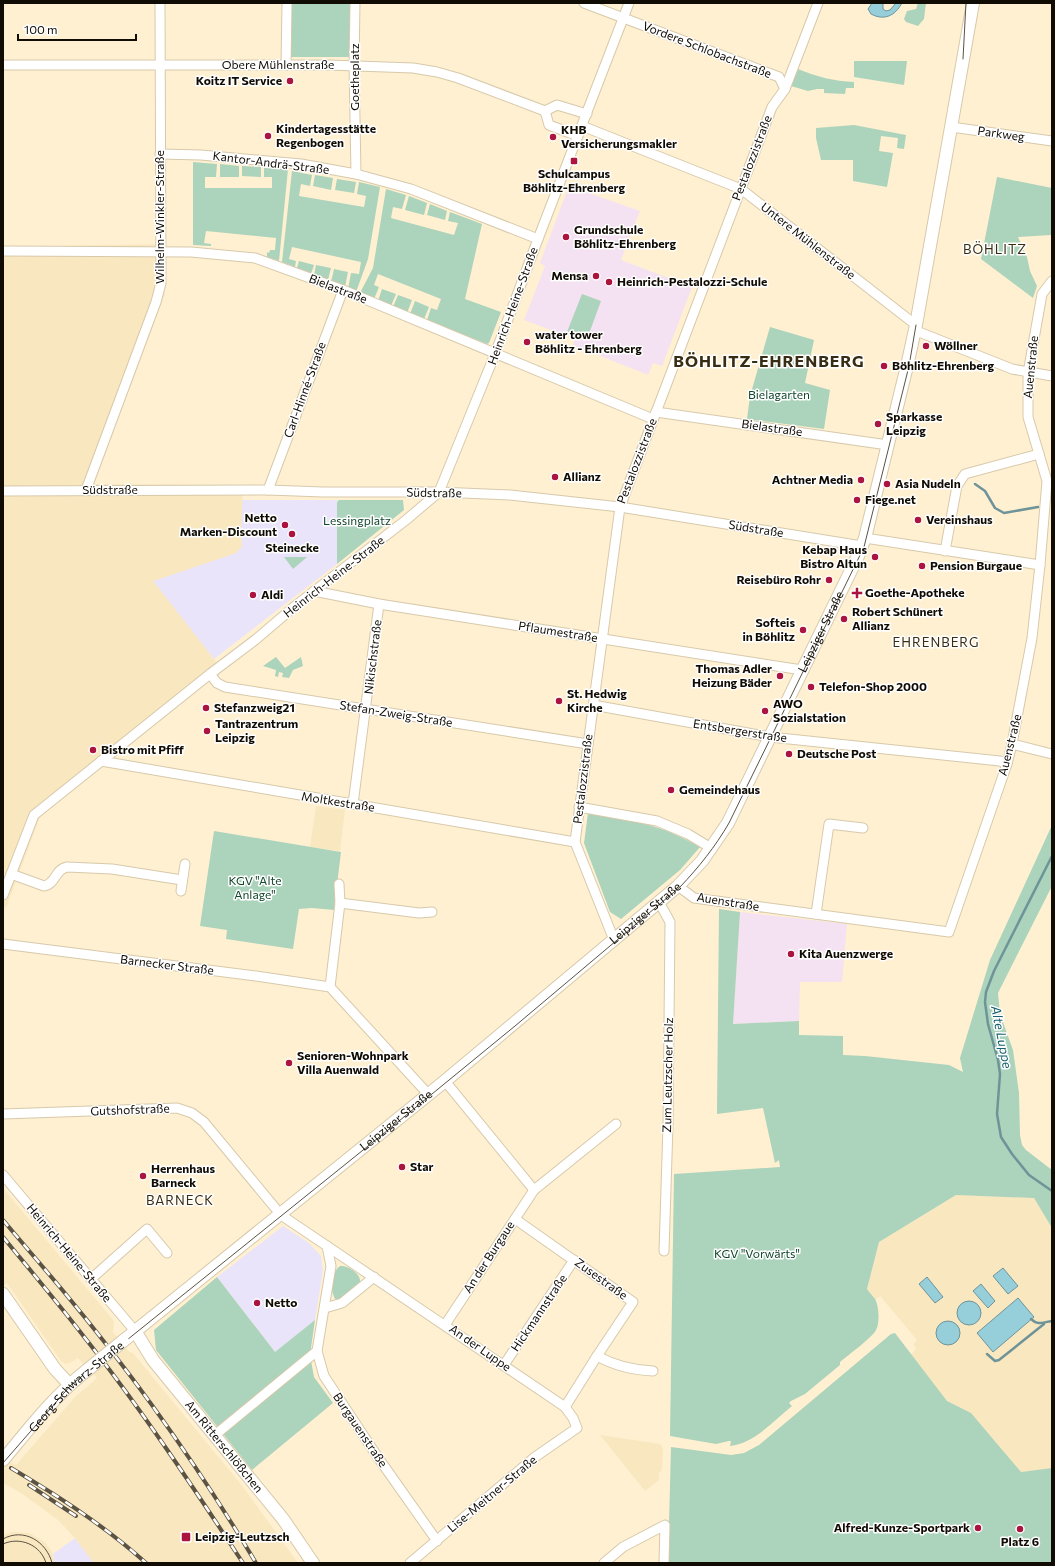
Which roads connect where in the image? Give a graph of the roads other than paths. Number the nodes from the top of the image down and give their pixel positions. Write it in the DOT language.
graph roads {
  1 [pos="160,3"];
  2 [pos="287,3"];
  3 [pos="355,3"];
  4 [pos="584,3"];
  5 [pos="629,3"];
  6 [pos="818,3"];
  7 [pos="973,3"];
  8 [pos="623,19"];
  9 [pos="3,65"];
  10 [pos="160,65"];
  11 [pos="286,65"];
  12 [pos="354,66"];
  13 [pos="785,89"];
  14 [pos="545,111"];
  15 [pos="587,114"];
  16 [pos="582,126"];
  17 [pos="950,127"];
  18 [pos="578,136"];
  19 [pos="1052,141"];
  20 [pos="160,154"];
  21 [pos="356,174"];
  22 [pos="741,189"];
  23 [pos="538,239"];
  24 [pos="3,251"];
  25 [pos="160,252"];
  26 [pos="1052,281"];
  27 [pos="343,290"];
  28 [pos="915,328"];
  29 [pos="496,354"];
  30 [pos="1028,372"];
  31 [pos="1052,376"];
  32 [pos="654,416"];
  33 [pos="888,445"];
  34 [pos="1039,454"];
  35 [pos="86,490"];
  36 [pos="268,490"];
  37 [pos="3,491"];
  38 [pos="439,492"];
  39 [pos="1049,498"];
  40 [pos="620,507"];
  41 [pos="864,542"];
  42 [pos="945,551"];
  43 [pos="1040,565"];
  44 [pos="314,591"];
  45 [pos="379,604"];
  46 [pos="602,638"];
  47 [pos="802,670"];
  48 [pos="210,674"];
  49 [pos="593,705"];
  50 [pos="366,709"];
  51 [pos="770,737"];
  52 [pos="588,744"];
  53 [pos="1012,744"];
  54 [pos="1052,754"];
  55 [pos="101,761"];
  56 [pos="1007,764"];
  57 [pos="353,804"];
  58 [pos="579,807"];
  59 [pos="863,828"];
  60 [pos="575,842"];
  61 [pos="711,848"];
  62 [pos="185,864"];
  63 [pos="11,874"];
  64 [pos="182,880"];
  65 [pos="339,884"];
  66 [pos="678,886"];
  67 [pos="181,891"];
  68 [pos="3,895"];
  69 [pos="659,902"];
  70 [pos="340,903"];
  71 [pos="432,912"];
  72 [pos="816,914"];
  73 [pos="614,940"];
  74 [pos="3,944"];
  75 [pos="330,987"];
  76 [pos="445,1081"];
  77 [pos="428,1094"];
  78 [pos="3,1114"];
  79 [pos="616,1124"];
  80 [pos="3,1175"];
  81 [pos="534,1190"];
  82 [pos="280,1215"];
  83 [pos="515,1219"];
  84 [pos="327,1246"];
  85 [pos="664,1251"];
  86 [pos="167,1253"];
  87 [pos="574,1260"];
  88 [pos="374,1277"];
  89 [pos="91,1279"];
  90 [pos="3,1294"];
  91 [pos="325,1308"];
  92 [pos="445,1325"];
  93 [pos="135,1331"];
  94 [pos="317,1351"];
  95 [pos="597,1356"];
  96 [pos="504,1365"];
  97 [pos="653,1371"];
  98 [pos="69,1384"];
  99 [pos="565,1407"];
  100 [pos="577,1428"];
  101 [pos="215,1435"];
  102 [pos="4,1459"];
  103 [pos="437,1540"];
  104 [pos="313,1563"];
  105 [pos="410,1563"];
  106 [pos="604,1563"];
  107 [pos="664,1563"];
  1 -- 10 [label="street, Wilhelm-Winkler-Straße"];
  2 -- 11 [label="street"];
  3 -- 12 [label="street, Goetheplatz"];
  4 -- 8 [label="street, Vordere Schlobachstraße"];
  5 -- 8 [label="street, Heinrich-Heine-Straße"];
  6 -- 13 [label="street, Pestalozzistraße"];
  7 -- 17 [label="street, Leipziger Straße"];
  8 -- 13 [label="street, Vordere Schlobachstraße"];
  8 -- 15 [label="street, Heinrich-Heine-Straße"];
  9 -- 10 [label="street, Obere Mühlenstraße"];
  10 -- 11 [label="street, Obere Mühlenstraße"];
  10 -- 20 [label="street, Wilhelm-Winkler-Straße"];
  11 -- 12 [label="street, Obere Mühlenstraße"];
  12 -- 14 [label="street, Obere Mühlenstraße"];
  12 -- 21 [label="street, Goetheplatz"];
  13 -- 22 [label="street, Pestalozzistraße"];
  14 -- 15 [label="street"];
  14 -- 18 [label="street"];
  15 -- 16 [label="street, Heinrich-Heine-Straße"];
  16 -- 18 [label="street, Heinrich-Heine-Straße"];
  16 -- 22 [label="street, Untere Mühlenstraße"];
  17 -- 19 [label="street, Parkweg"];
  17 -- 28 [label="street, Leipziger Straße"];
  18 -- 23 [label="street, Heinrich-Heine-Straße"];
  20 -- 21 [label="street, Kantor-Andrä-Straße"];
  20 -- 25 [label="street, Wilhelm-Winkler-Straße"];
  21 -- 23 [label="street, Kantor-Andrä-Straße"];
  22 -- 28 [label="street, Untere Mühlenstraße"];
  22 -- 32 [label="street, Pestalozzistraße"];
  23 -- 29 [label="street, Heinrich-Heine-Straße"];
  24 -- 25 [label="street, Bielastraße"];
  25 -- 27 [label="street, Bielastraße"];
  25 -- 35 [label="street, Wilhelm-Winkler-Straße"];
  26 -- 30 [label="street, Auenstraße"];
  27 -- 29 [label="street, Bielastraße"];
  27 -- 36 [label="street, Carl-Hinné-Straße"];
  28 -- 30 [label="street, Untere Mühlenstraße"];
  28 -- 33 [label="street, Leipziger Straße"];
  29 -- 32 [label="street, Bielastraße"];
  29 -- 38 [label="street, Heinrich-Heine-Straße"];
  30 -- 31 [label="street, Untere Mühlenstraße"];
  30 -- 34 [label="street, Auenstraße"];
  32 -- 33 [label="street, Bielastraße"];
  32 -- 40 [label="street, Pestalozzistraße"];
  33 -- 41 [label="street, Leipziger Straße"];
  34 -- 39 [label="street, Auenstraße"];
  34 -- 42 [label="street"];
  35 -- 36 [label="street, Südstraße"];
  35 -- 37 [label="street, Südstraße"];
  36 -- 38 [label="street, Südstraße"];
  38 -- 40 [label="street, Südstraße"];
  38 -- 44 [label="street, Heinrich-Heine-Straße"];
  39 -- 43 [label="street, Auenstraße"];
  40 -- 41 [label="street, Südstraße"];
  40 -- 46 [label="street, Pestalozzistraße"];
  41 -- 42 [label="street, Südstraße"];
  41 -- 47 [label="street, Leipziger Straße"];
  42 -- 43 [label="street, Südstraße"];
  43 -- 53 [label="street, Auenstraße"];
  44 -- 45 [label="street, Pflaumestraße"];
  44 -- 48 [label="street, Heinrich-Heine-Straße"];
  45 -- 46 [label="street, Pflaumestraße"];
  45 -- 50 [label="street, Nikischstraße"];
  46 -- 47 [label="street, Pflaumestraße"];
  46 -- 49 [label="street, Pestalozzistraße"];
  47 -- 51 [label="street, Leipziger Straße"];
  48 -- 50 [label="street, Stefan-Zweig-Straße"];
  48 -- 55 [label="street, Heinrich-Heine-Straße"];
  49 -- 51 [label="street, Entsbergerstraße"];
  49 -- 52 [label="street, Pestalozzistraße"];
  50 -- 52 [label="street, Stefan-Zweig-Straße"];
  50 -- 57 [label="street, Nikischstraße"];
  51 -- 56 [label="street, Entsbergerstraße"];
  51 -- 61 [label="street, Leipziger Straße"];
  52 -- 58 [label="street, Pestalozzistraße"];
  53 -- 54 [label="street"];
  53 -- 56 [label="street, Auenstraße"];
  55 -- 57 [label="street, Moltkestraße"];
  55 -- 63 [label="street, Heinrich-Heine-Straße"];
  56 -- 72 [label="street, Auenstraße"];
  57 -- 60 [label="street, Moltkestraße"];
  58 -- 60 [label="street, Pestalozzistraße"];
  58 -- 61 [label="street"];
  59 -- 72 [label="street"];
  60 -- 73 [label="street, Pestalozzistraße"];
  61 -- 66 [label="street, Leipziger Straße"];
  62 -- 64 [label="street"];
  63 -- 64 [label="street"];
  63 -- 68 [label="street, Heinrich-Heine-Straße"];
  64 -- 67 [label="street"];
  65 -- 70 [label="street"];
  66 -- 69 [label="street, Leipziger Straße"];
  66 -- 72 [label="street, Auenstraße"];
  69 -- 73 [label="street, Leipziger Straße"];
  69 -- 85 [label="street, Zum Leutzscher Holz"];
  70 -- 71 [label="street"];
  70 -- 75 [label="street"];
  73 -- 76 [label="street, Leipziger Straße"];
  74 -- 75 [label="street, Barnecker Straße"];
  75 -- 77 [label="street"];
  76 -- 77 [label="street, Leipziger Straße"];
  76 -- 81 [label="street"];
  77 -- 82 [label="street, Leipziger Straße"];
  78 -- 82 [label="street, Gutshofstraße"];
  79 -- 81 [label="street, An der Burgaue"];
  80 -- 89 [label="street, Heinrich-Heine-Straße"];
  81 -- 83 [label="street, An der Burgaue"];
  82 -- 84 [label="street"];
  82 -- 93 [label="street, Leipziger Straße"];
  83 -- 87 [label="street, Zusestraße"];
  83 -- 92 [label="street, An der Burgaue"];
  84 -- 88 [label="street"];
  84 -- 91 [label="street, Burgauenstraße"];
  86 -- 89 [label="street"];
  87 -- 95 [label="street, Zusestraße"];
  87 -- 96 [label="street, Hickmannstraße"];
  88 -- 91 [label="street"];
  88 -- 92 [label="street, An der Luppe"];
  89 -- 93 [label="street, Heinrich-Heine-Straße"];
  90 -- 98 [label="street"];
  91 -- 94 [label="street, Burgauenstraße"];
  92 -- 96 [label="street, An der Luppe"];
  93 -- 98 [label="street, Georg-Schwarz-Straße, bridge"];
  93 -- 101 [label="street, Am Ritterschlößchen"];
  94 -- 101 [label="street"];
  94 -- 103 [label="street, Burgauenstraße"];
  95 -- 97 [label="street"];
  95 -- 99 [label="street, Zusestraße"];
  96 -- 99 [label="street, An der Luppe"];
  98 -- 102 [label="street, Georg-Schwarz-Straße"];
  99 -- 100 [label="street, An der Luppe"];
  100 -- 103 [label="street, Lise-Meitner-Straße"];
  101 -- 104 [label="street, Am Ritterschlößchen"];
  103 -- 105 [label="street, Lise-Meitner-Straße"];
  106 -- 107 [label="street"];
}
